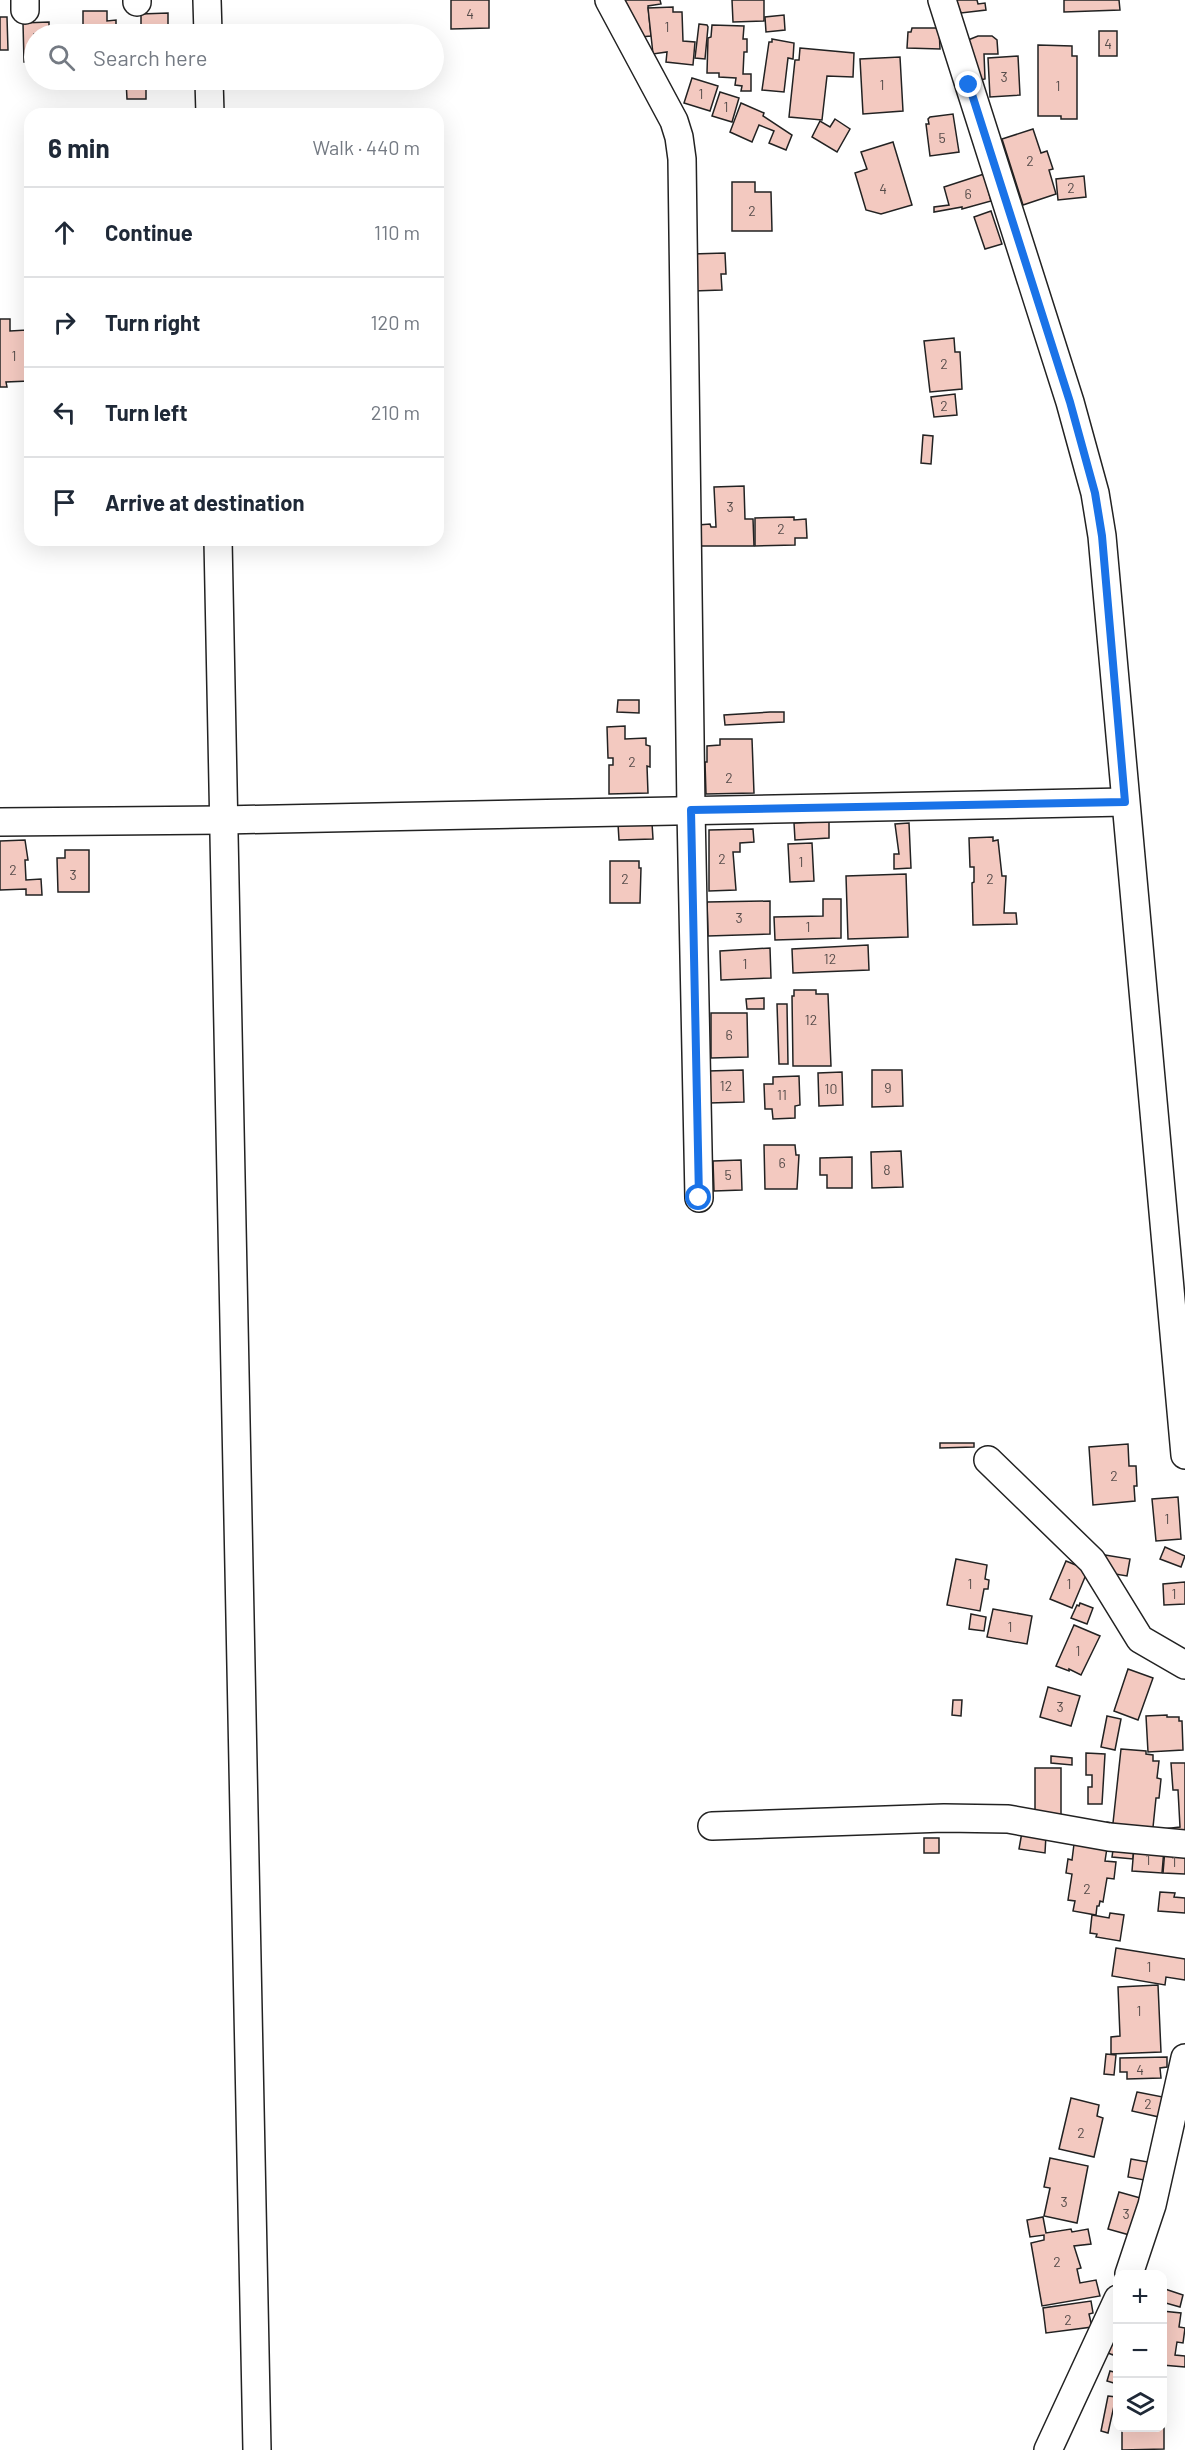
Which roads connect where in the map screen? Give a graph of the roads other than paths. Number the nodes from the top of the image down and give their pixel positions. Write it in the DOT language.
graph roads {
  1 [pos="207,0"];
  2 [pos="609,0"];
  3 [pos="942,0"];
  4 [pos="208,24"];
  5 [pos="209,90"];
  6 [pos="210,108"];
  7 [pos="218,546"];
  8 [pos="1125,802"];
  9 [pos="691,810"];
  10 [pos="223,820"];
  11 [pos="0,822"];
  12 [pos="699,1198"];
  13 [pos="1185,1455"];
  14 [pos="988,1460"];
  15 [pos="1185,1665"];
  16 [pos="712,1826"];
  17 [pos="1185,1844"];
  18 [pos="1185,2058"];
  19 [pos="1182,2091"];
  20 [pos="1130,2270"];
  21 [pos="1113,2310"];
  22 [pos="257,2450"];
  23 [pos="1048,2450"];
  1 -- 4 [label="street"];
  2 -- 9 [label="street"];
  3 -- 8 [label="street"];
  5 -- 6 [label="street"];
  7 -- 10 [label="street"];
  8 -- 9 [label="street"];
  8 -- 13 [label="street"];
  9 -- 10 [label="street"];
  9 -- 12 [label="street"];
  10 -- 11 [label="street"];
  10 -- 22 [label="street"];
  14 -- 15 [label="street"];
  16 -- 17 [label="street"];
  18 -- 19 [label="street"];
  19 -- 20 [label="street"];
  21 -- 23 [label="street"];
}
